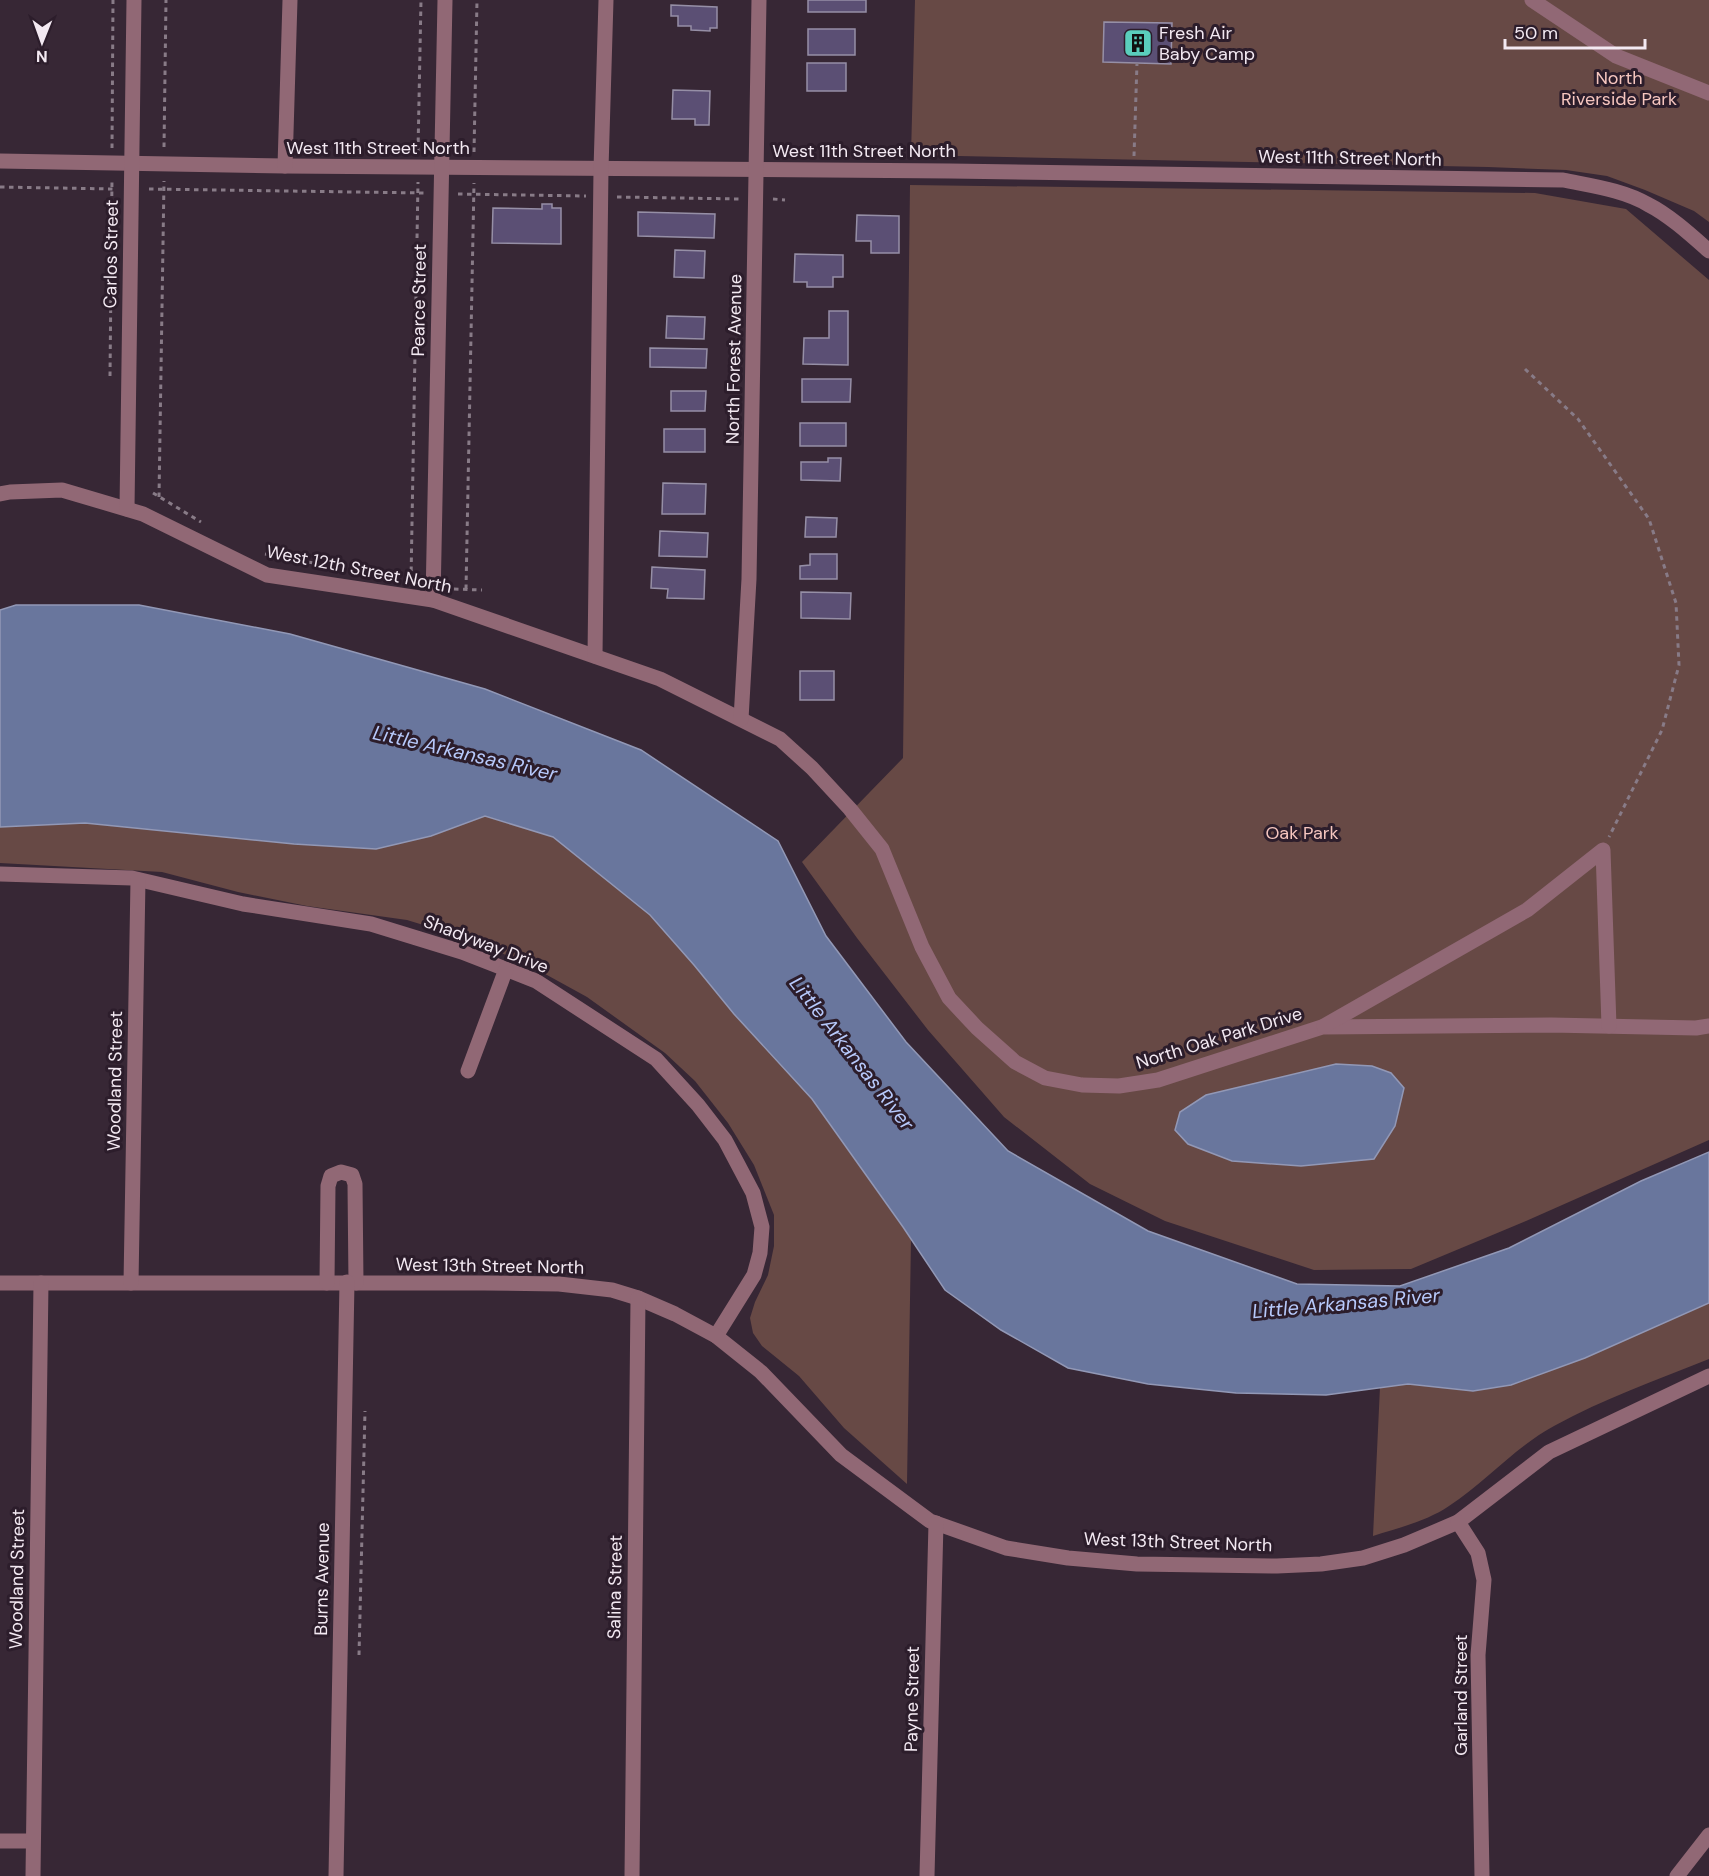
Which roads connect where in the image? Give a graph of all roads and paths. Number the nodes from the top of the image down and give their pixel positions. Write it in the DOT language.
graph roads {
  1 [pos="113,0"];
  2 [pos="134,0"];
  3 [pos="166,0"];
  4 [pos="290,0"];
  5 [pos="421,0"];
  6 [pos="445,0"];
  7 [pos="477,0"];
  8 [pos="606,0"];
  9 [pos="759,0"];
  10 [pos="1532,0"];
  11 [pos="1137,63"];
  12 [pos="1709,93"];
  13 [pos="0,161"];
  14 [pos="112,163"];
  15 [pos="131,164"];
  16 [pos="164,164"];
  17 [pos="1134,164"];
  18 [pos="285,166"];
  19 [pos="418,168"];
  20 [pos="441,168"];
  21 [pos="474,168"];
  22 [pos="602,169"];
  23 [pos="756,170"];
  24 [pos="0,187"];
  25 [pos="112,189"];
  26 [pos="131,189"];
  27 [pos="164,189"];
  28 [pos="418,193"];
  29 [pos="440,194"];
  30 [pos="474,194"];
  31 [pos="601,196"];
  32 [pos="756,199"];
  33 [pos="785,200"];
  34 [pos="1709,250"];
  35 [pos="1525,369"];
  36 [pos="110,376"];
  37 [pos="153,493"];
  38 [pos="0,494"];
  39 [pos="159,497"];
  40 [pos="127,509"];
  41 [pos="203,523"];
  42 [pos="264,554"];
  43 [pos="334,566"];
  44 [pos="401,579"];
  45 [pos="466,589"];
  46 [pos="482,590"];
  47 [pos="433,593"];
  48 [pos="595,656"];
  49 [pos="741,719"];
  50 [pos="1603,850"];
  51 [pos="0,874"];
  52 [pos="138,880"];
  53 [pos="506,969"];
  54 [pos="1609,1026"];
  55 [pos="1709,1026"];
  56 [pos="1322,1027"];
  57 [pos="468,1071"];
  58 [pos="41,1283"];
  59 [pos="131,1283"];
  60 [pos="327,1283"];
  61 [pos="352,1283"];
  62 [pos="0,1284"];
  63 [pos="638,1298"];
  64 [pos="716,1336"];
  65 [pos="1709,1376"];
  66 [pos="365,1411"];
  67 [pos="1458,1522"];
  68 [pos="936,1523"];
  69 [pos="359,1662"];
  70 [pos="1709,1835"];
  71 [pos="0,1841"];
  72 [pos="33,1841"];
  73 [pos="33,1876"];
  74 [pos="336,1876"];
  75 [pos="632,1876"];
  76 [pos="927,1876"];
  77 [pos="1482,1876"];
  78 [pos="1677,1876"];
  1 -- 14 [label="path"];
  2 -- 15 [label="street, Carlos Street"];
  3 -- 16 [label="path"];
  4 -- 18 [label="street"];
  5 -- 19 [label="path"];
  6 -- 20 [label="street, Pearce Street"];
  7 -- 21 [label="path"];
  8 -- 22 [label="street"];
  9 -- 23 [label="street, North Forest Avenue"];
  10 -- 12 [label="street"];
  11 -- 17 [label="path"];
  13 -- 14 [label="street, West 11th Street North"];
  14 -- 15 [label="street, West 11th Street North"];
  14 -- 25 [label="path"];
  15 -- 16 [label="street, West 11th Street North"];
  15 -- 26 [label="street, Carlos Street"];
  16 -- 18 [label="street, West 11th Street North"];
  16 -- 27 [label="path"];
  18 -- 19 [label="street, West 11th Street North"];
  19 -- 20 [label="street, West 11th Street North"];
  19 -- 28 [label="path"];
  20 -- 21 [label="street, West 11th Street North"];
  20 -- 29 [label="street, Pearce Street"];
  21 -- 22 [label="street, West 11th Street North"];
  21 -- 30 [label="path"];
  22 -- 23 [label="street, West 11th Street North"];
  22 -- 31 [label="street"];
  23 -- 32 [label="street, North Forest Avenue"];
  23 -- 34 [label="street, West 11th Street North"];
  24 -- 25 [label="path"];
  25 -- 26 [label="path"];
  25 -- 36 [label="path"];
  26 -- 27 [label="path"];
  26 -- 40 [label="street, Carlos Street"];
  27 -- 28 [label="path"];
  27 -- 39 [label="path"];
  28 -- 29 [label="path"];
  28 -- 44 [label="path"];
  29 -- 30 [label="path"];
  29 -- 47 [label="street, Pearce Street"];
  30 -- 31 [label="path"];
  30 -- 45 [label="path"];
  31 -- 32 [label="path"];
  31 -- 48 [label="street"];
  32 -- 33 [label="path"];
  32 -- 49 [label="street, North Forest Avenue"];
  35 -- 50 [label="path"];
  37 -- 39 [label="path"];
  38 -- 40 [label="street, West 12th Street North"];
  39 -- 41 [label="path"];
  40 -- 47 [label="street, West 12th Street North"];
  42 -- 43 [label="path"];
  45 -- 46 [label="path"];
  45 -- 47 [label="path"];
  47 -- 48 [label="street, West 12th Street North"];
  48 -- 49 [label="street, West 12th Street North"];
  49 -- 56 [label="street, North Oak Park Drive"];
  50 -- 54 [label="street"];
  50 -- 56 [label="street"];
  51 -- 52 [label="street, Shadyway Drive"];
  52 -- 53 [label="street, Shadyway Drive"];
  52 -- 59 [label="street, Woodland Street"];
  53 -- 57 [label="street"];
  53 -- 64 [label="street, Shadyway Drive"];
  54 -- 55 [label="street, North Oak Park Drive"];
  54 -- 56 [label="street, North Oak Park Drive"];
  58 -- 59 [label="street, West 13th Street North"];
  58 -- 62 [label="street, West 13th Street North"];
  58 -- 72 [label="street, Woodland Street"];
  59 -- 60 [label="street, West 13th Street North"];
  60 -- 61 [label="street, West 13th Street North"];
  60 -- 61 [label="street, Burns Avenue"];
  61 -- 63 [label="street, West 13th Street North"];
  61 -- 74 [label="street, Burns Avenue"];
  63 -- 64 [label="street, West 13th Street North"];
  63 -- 75 [label="street, Salina Street"];
  64 -- 68 [label="street, West 13th Street North"];
  65 -- 67 [label="street, West 13th Street North"];
  66 -- 69 [label="path"];
  67 -- 68 [label="street, West 13th Street North"];
  67 -- 77 [label="street, Garland Street"];
  68 -- 76 [label="street, Payne Street"];
  70 -- 78 [label="street"];
  71 -- 72 [label="street"];
  72 -- 73 [label="street, Woodland Street"];
}
